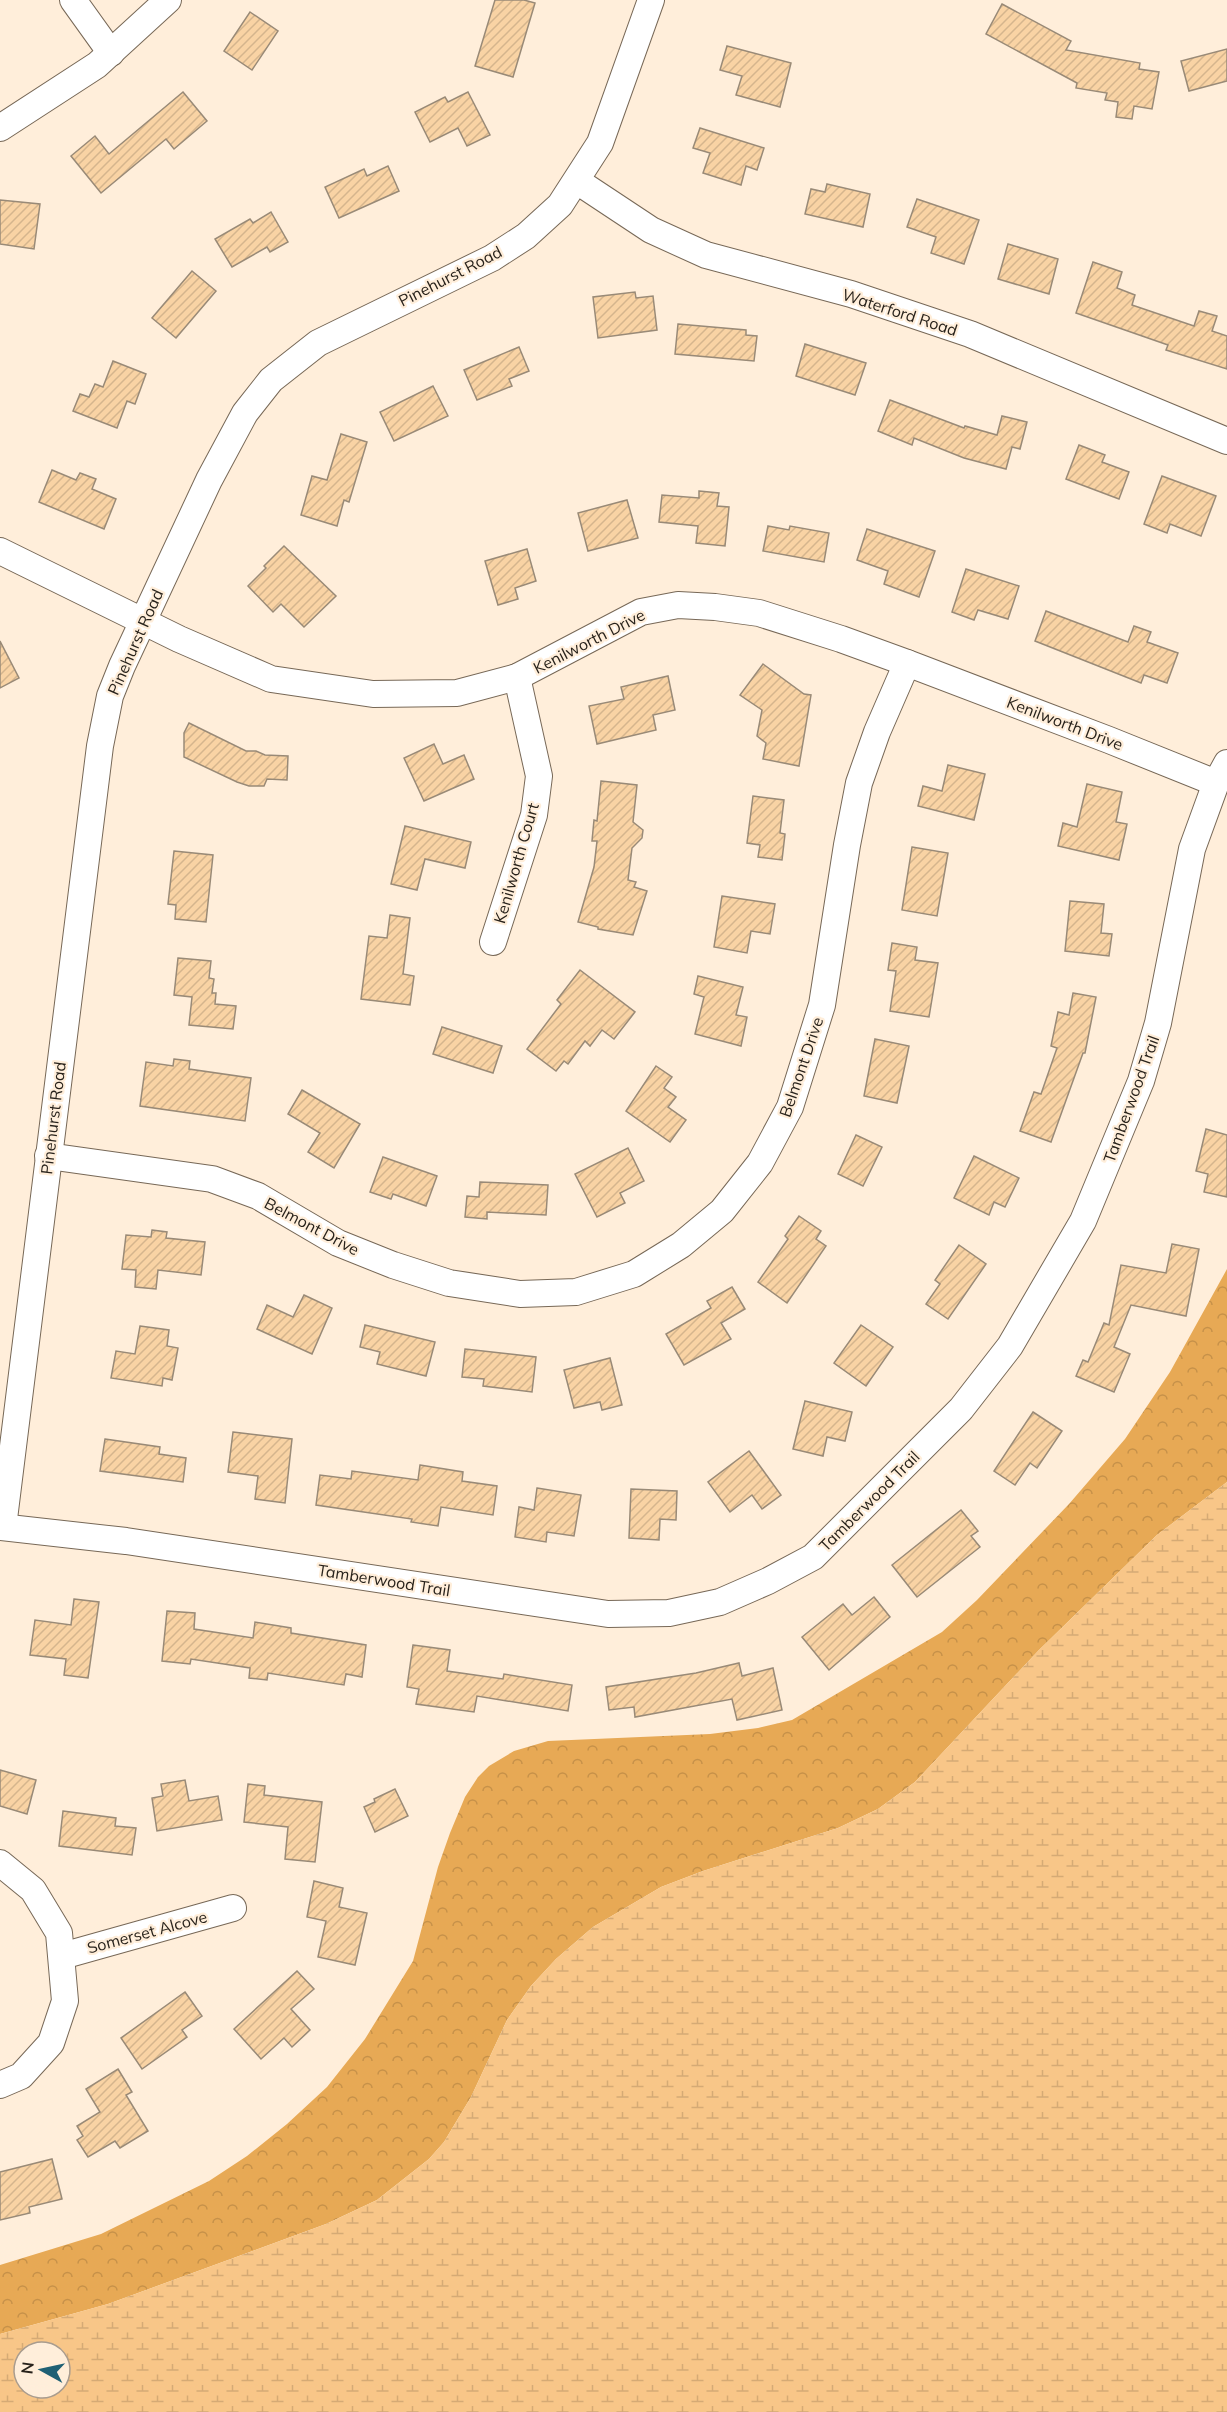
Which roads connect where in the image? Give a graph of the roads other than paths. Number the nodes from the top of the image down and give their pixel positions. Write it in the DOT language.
graph roads {
  1 [pos="73,0"];
  2 [pos="168,0"];
  3 [pos="651,0"];
  4 [pos="111,53"];
  5 [pos="0,128"];
  6 [pos="577,181"];
  7 [pos="1227,441"];
  8 [pos="0,551"];
  9 [pos="143,620"];
  10 [pos="907,663"];
  11 [pos="517,677"];
  12 [pos="1221,773"];
  13 [pos="493,942"];
  14 [pos="48,1156"];
  15 [pos="2,1527"];
  16 [pos="0,1863"];
  17 [pos="233,1908"];
  18 [pos="62,1956"];
  19 [pos="0,2085"];
  1 -- 4 [label="street"];
  2 -- 4 [label="street"];
  3 -- 6 [label="street, Pinehurst Road"];
  4 -- 5 [label="street"];
  6 -- 7 [label="street, Waterford Road"];
  6 -- 9 [label="street, Pinehurst Road"];
  8 -- 9 [label="street, Kenilworth Drive"];
  9 -- 11 [label="street, Kenilworth Drive"];
  9 -- 14 [label="street, Pinehurst Road"];
  10 -- 11 [label="street, Kenilworth Drive"];
  10 -- 12 [label="street, Kenilworth Drive"];
  10 -- 14 [label="street, Belmont Drive"];
  11 -- 13 [label="street, Kenilworth Court"];
  12 -- 15 [label="street, Tamberwood Trail"];
  14 -- 15 [label="street, Pinehurst Road"];
  16 -- 18 [label="street"];
  17 -- 18 [label="street, Somerset Alcove"];
  18 -- 19 [label="street"];
}
